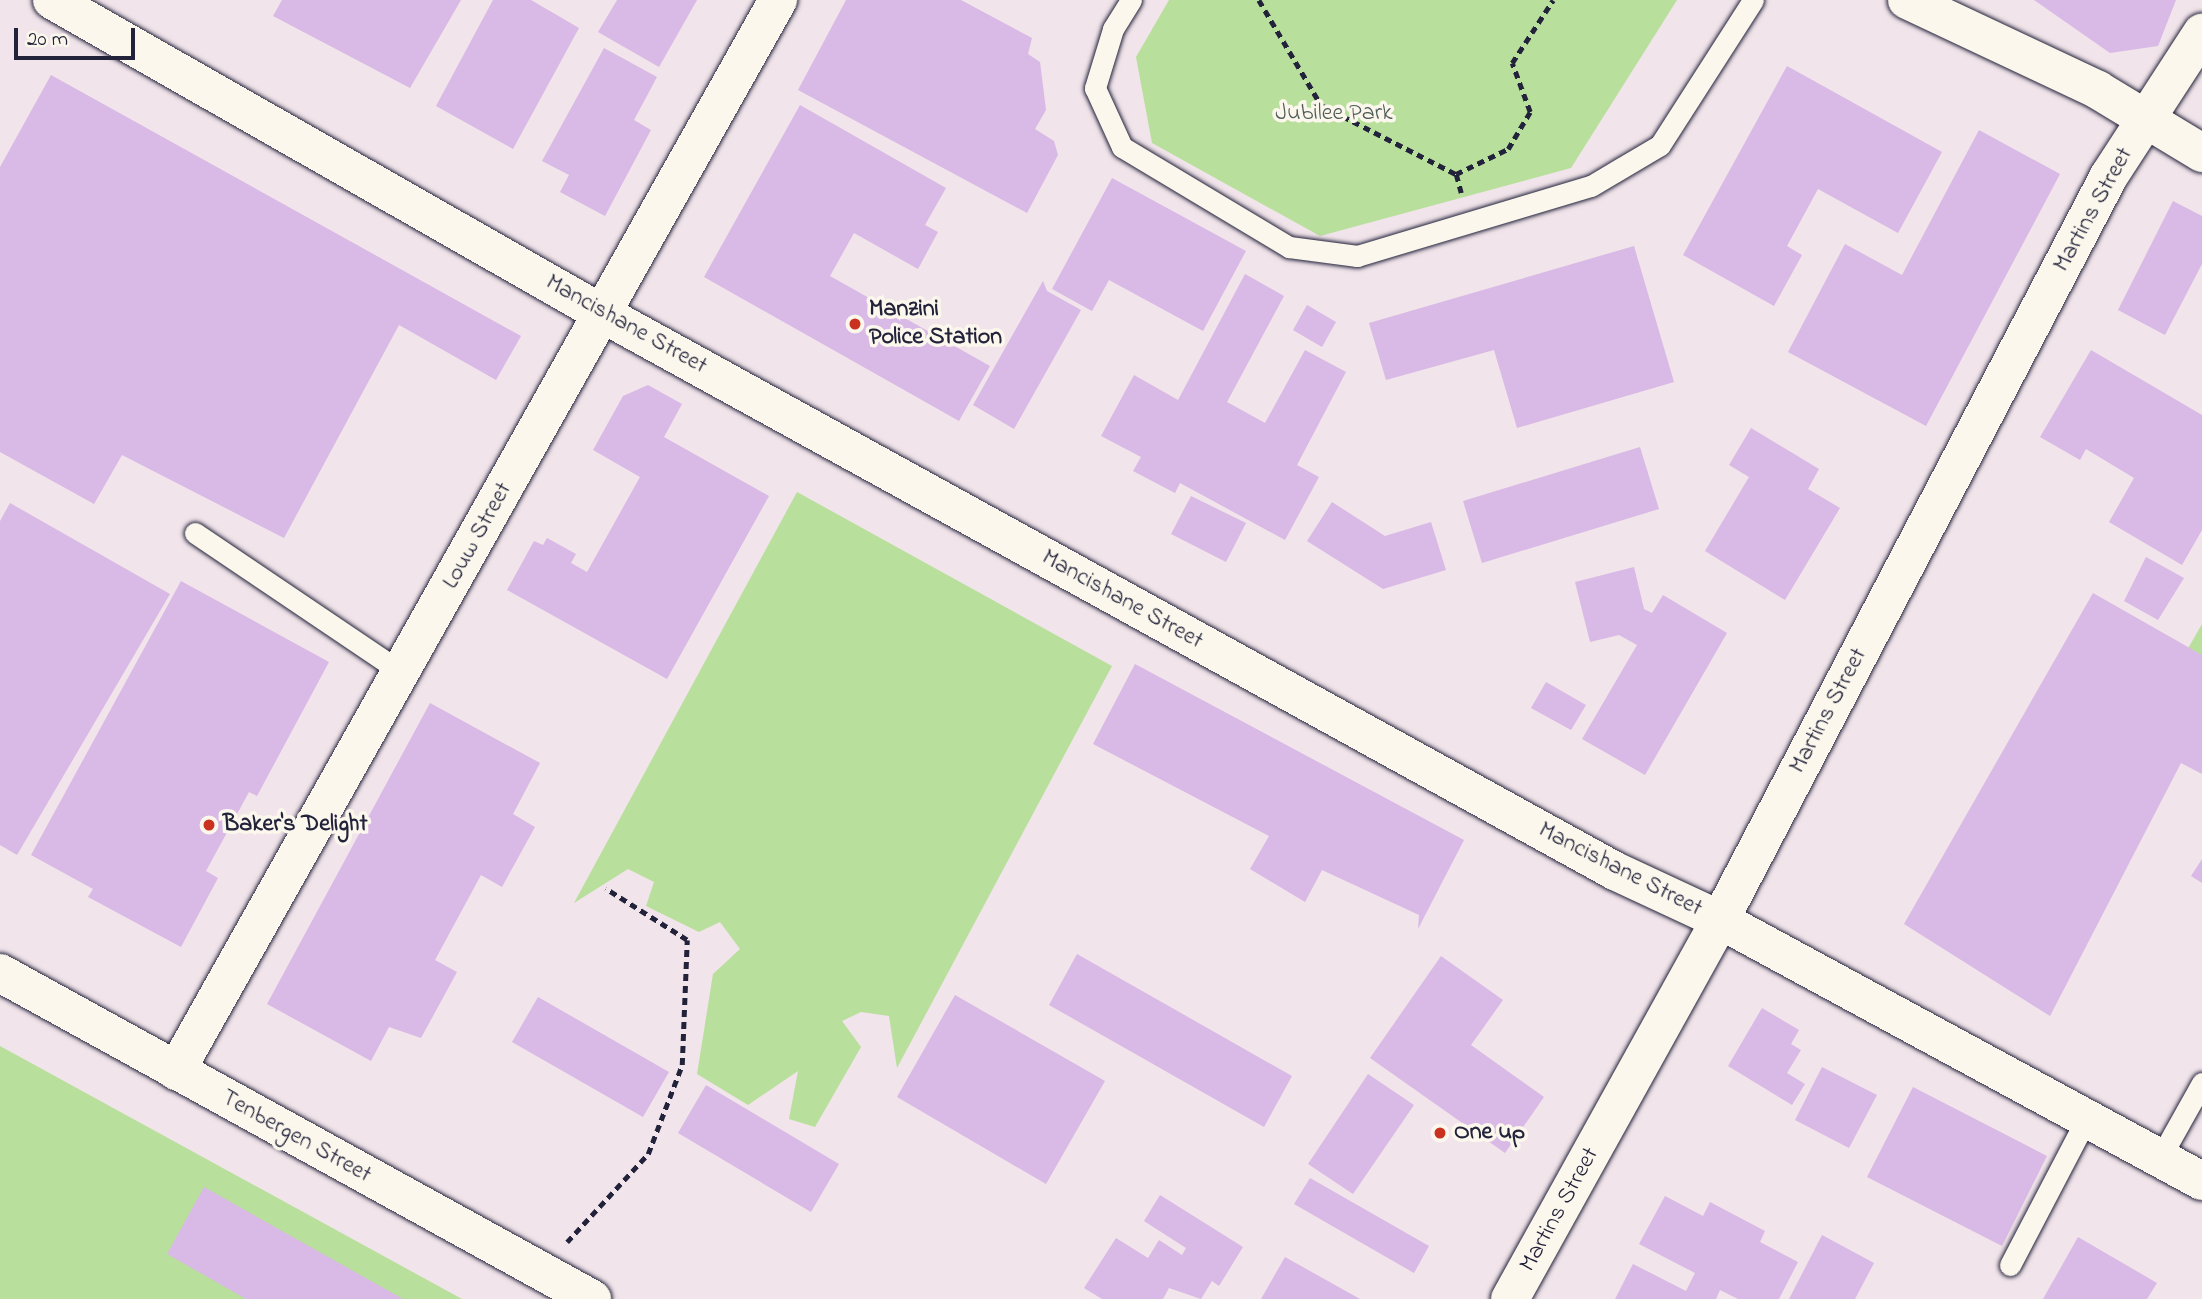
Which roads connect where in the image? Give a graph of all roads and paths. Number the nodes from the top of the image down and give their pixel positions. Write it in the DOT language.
graph roads {
  1 [pos="52,0"];
  2 [pos="778,0"];
  3 [pos="1130,0"];
  4 [pos="1259,0"];
  5 [pos="1553,0"];
  6 [pos="1753,0"];
  7 [pos="1907,0"];
  8 [pos="2202,33"];
  9 [pos="2146,122"];
  10 [pos="2202,153"];
  11 [pos="1456,174"];
  12 [pos="1470,227"];
  13 [pos="603,314"];
  14 [pos="195,533"];
  15 [pos="401,672"];
  16 [pos="606,889"];
  17 [pos="1720,920"];
  18 [pos="0,973"];
  19 [pos="176,1071"];
  20 [pos="2202,1083"];
  21 [pos="2087,1118"];
  22 [pos="2160,1158"];
  23 [pos="2202,1181"];
  24 [pos="2010,1265"];
  25 [pos="541,1271"];
  26 [pos="592,1299"];
  27 [pos="1510,1299"];
  1 -- 13 [label="street, Mancishane Street"];
  2 -- 13 [label="street, Louw Street"];
  3 -- 12 [label="lane"];
  4 -- 11 [label="path"];
  5 -- 11 [label="path"];
  6 -- 12 [label="lane"];
  7 -- 9 [label="street"];
  8 -- 9 [label="street, Martins Street"];
  9 -- 10 [label="street"];
  9 -- 17 [label="street, Martins Street"];
  11 -- 12 [label="path"];
  13 -- 15 [label="street, Louw Street"];
  13 -- 17 [label="street, Mancishane Street"];
  14 -- 15 [label="lane"];
  15 -- 19 [label="street, Louw Street"];
  16 -- 25 [label="path"];
  17 -- 21 [label="street, Mancishane Street"];
  17 -- 27 [label="street, Martins Street"];
  18 -- 19 [label="street, Tenbergen Street"];
  19 -- 25 [label="street, Tenbergen Street"];
  20 -- 22 [label="lane"];
  21 -- 22 [label="street, Mancishane Street"];
  21 -- 24 [label="lane"];
  22 -- 23 [label="street, Mancishane Street"];
  25 -- 26 [label="street, Tenbergen Street"];
}
